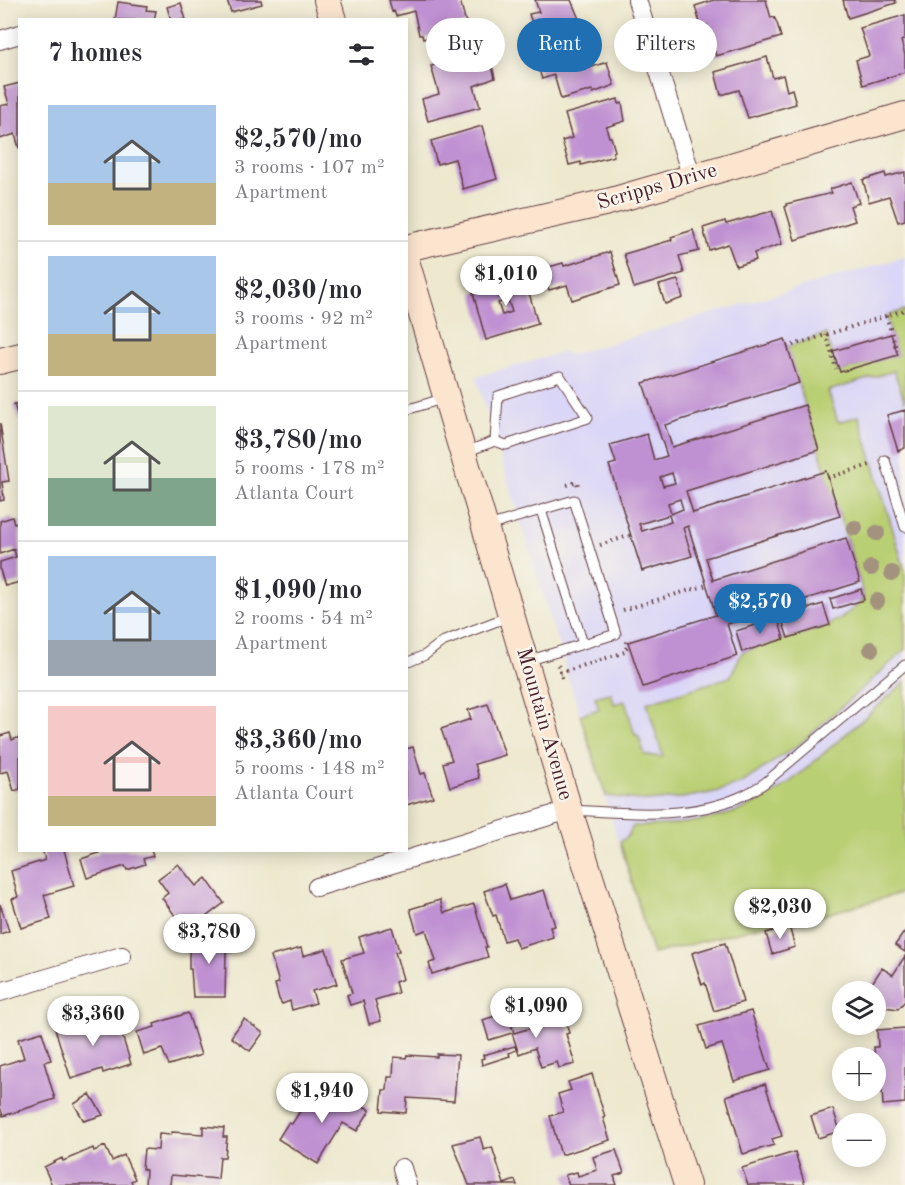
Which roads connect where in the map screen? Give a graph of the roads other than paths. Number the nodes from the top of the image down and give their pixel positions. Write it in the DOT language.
graph roads {
  1 [pos="327,0"];
  2 [pos="638,0"];
  3 [pos="332,18"];
  4 [pos="18,35"];
  5 [pos="0,40"];
  6 [pos="905,116"];
  7 [pos="692,178"];
  8 [pos="408,248"];
  9 [pos="408,268"];
  10 [pos="18,356"];
  11 [pos="0,361"];
  12 [pos="447,398"];
  13 [pos="408,409"];
  14 [pos="495,441"];
  15 [pos="463,453"];
  16 [pos="885,460"];
  17 [pos="541,510"];
  18 [pos="485,527"];
  19 [pos="905,527"];
  20 [pos="512,616"];
  21 [pos="583,644"];
  22 [pos="408,662"];
  23 [pos="525,662"];
  24 [pos="905,665"];
  25 [pos="569,810"];
  26 [pos="317,887"];
  27 [pos="122,956"];
  28 [pos="0,992"];
  29 [pos="687,1185"];
  1 -- 3 [label="main road"];
  2 -- 7 [label="street"];
  4 -- 5 [label="street"];
  6 -- 7 [label="main road, Scripps Drive"];
  7 -- 8 [label="main road, Scripps Drive"];
  9 -- 12 [label="main road, Mountain Avenue"];
  10 -- 11 [label="main road"];
  12 -- 13 [label="lane"];
  12 -- 15 [label="main road, Mountain Avenue"];
  14 -- 14 [label="lane"];
  14 -- 15 [label="lane"];
  15 -- 18 [label="main road, Mountain Avenue"];
  16 -- 19 [label="lane"];
  17 -- 18 [label="lane"];
  17 -- 21 [label="lane"];
  17 -- 21 [label="lane"];
  18 -- 20 [label="main road, Mountain Avenue"];
  20 -- 22 [label="lane"];
  20 -- 23 [label="main road, Mountain Avenue"];
  21 -- 23 [label="lane"];
  23 -- 25 [label="main road, Mountain Avenue"];
  24 -- 25 [label="lane"];
  25 -- 26 [label="street"];
  25 -- 29 [label="main road, Mountain Avenue"];
  27 -- 28 [label="street"];
}
